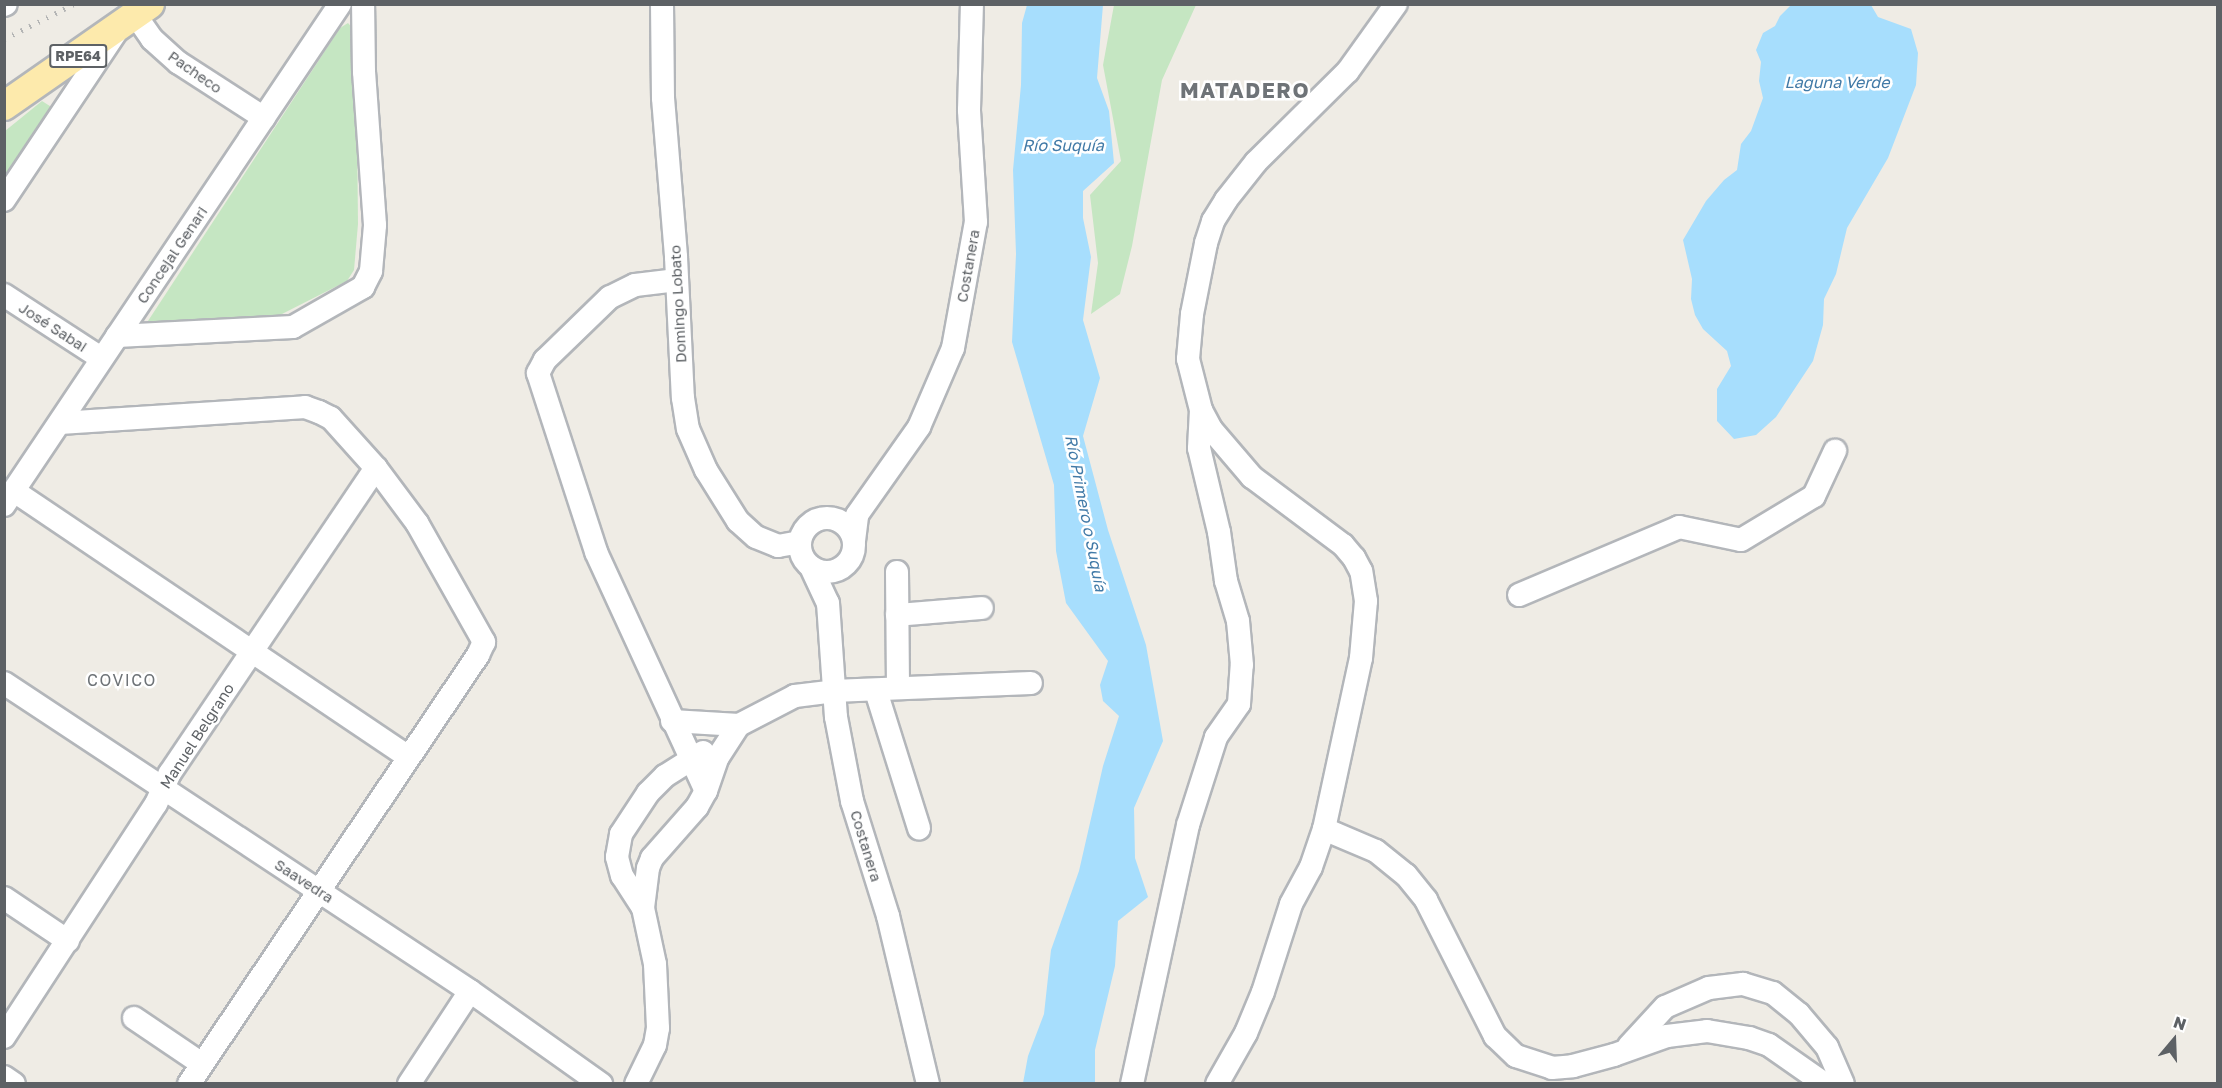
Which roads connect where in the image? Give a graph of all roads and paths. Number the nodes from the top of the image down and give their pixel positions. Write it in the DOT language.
graph roads {
  1 [pos="340,4"];
  2 [pos="363,4"];
  3 [pos="662,4"];
  4 [pos="972,4"];
  5 [pos="1396,4"];
  6 [pos="135,15"];
  7 [pos="42,80"];
  8 [pos="68,104"];
  9 [pos="4,106"];
  10 [pos="264,118"];
  11 [pos="4,200"];
  12 [pos="677,280"];
  13 [pos="4,295"];
  14 [pos="117,336"];
  15 [pos="102,358"];
  16 [pos="1201,410"];
  17 [pos="60,423"];
  18 [pos="1834,451"];
  19 [pos="376,468"];
  20 [pos="9,498"];
  21 [pos="865,501"];
  22 [pos="830,518"];
  23 [pos="854,541"];
  24 [pos="800,542"];
  25 [pos="844,565"];
  26 [pos="812,567"];
  27 [pos="897,572"];
  28 [pos="1519,595"];
  29 [pos="828,603"];
  30 [pos="982,608"];
  31 [pos="897,615"];
  32 [pos="252,652"];
  33 [pos="4,683"];
  34 [pos="1031,683"];
  35 [pos="887,690"];
  36 [pos="833,691"];
  37 [pos="672,720"];
  38 [pos="739,725"];
  39 [pos="409,757"];
  40 [pos="690,760"];
  41 [pos="163,788"];
  42 [pos="706,791"];
  43 [pos="919,828"];
  44 [pos="1324,829"];
  45 [pos="318,890"];
  46 [pos="4,898"];
  47 [pos="643,908"];
  48 [pos="68,941"];
  49 [pos="470,991"];
  50 [pos="134,1018"];
  51 [pos="4,1037"];
  52 [pos="1624,1051"];
  53 [pos="202,1064"];
  54 [pos="4,1077"];
  55 [pos="14,1083"];
  56 [pos="189,1083"];
  57 [pos="409,1083"];
  58 [pos="601,1083"];
  59 [pos="636,1083"];
  60 [pos="928,1083"];
  61 [pos="1132,1083"];
  62 [pos="1217,1083"];
  63 [pos="1825,1083"];
  64 [pos="1843,1083"];
  1 -- 10 [label="street, Concejal Genari"];
  2 -- 14 [label="street"];
  3 -- 12 [label="street, Domingo Lobato"];
  4 -- 21 [label="street, Costanera"];
  5 -- 16 [label="street"];
  6 -- 7 [label="main road, RPE64"];
  6 -- 8 [label="street"];
  6 -- 10 [label="street, Pacheco"];
  7 -- 8 [label="street"];
  7 -- 9 [label="main road, RPE64"];
  8 -- 11 [label="street"];
  10 -- 14 [label="street, Concejal Genari"];
  12 -- 24 [label="street, Domingo Lobato"];
  12 -- 37 [label="street"];
  13 -- 15 [label="street, José Sabai"];
  14 -- 15 [label="street, Concejal Genari"];
  15 -- 17 [label="street, Concejal Genari"];
  16 -- 44 [label="street"];
  16 -- 61 [label="street"];
  17 -- 19 [label="street"];
  17 -- 20 [label="street, Concejal Genari"];
  18 -- 28 [label="street"];
  19 -- 32 [label="street, Manuel Belgrano"];
  19 -- 39 [label="street"];
  20 -- 32 [label="street"];
  21 -- 22 [label="street, Costanera"];
  21 -- 23 [label="street, Costanera"];
  22 -- 23 [label="street"];
  22 -- 24 [label="street, Costanera"];
  23 -- 25 [label="street, Costanera"];
  24 -- 26 [label="street, Costanera"];
  25 -- 26 [label="street"];
  25 -- 29 [label="street, Costanera"];
  26 -- 29 [label="street, Costanera"];
  27 -- 31 [label="street"];
  29 -- 36 [label="street, Costanera"];
  30 -- 31 [label="street"];
  31 -- 35 [label="street"];
  32 -- 39 [label="street"];
  32 -- 41 [label="street, Manuel Belgrano"];
  33 -- 41 [label="street, Saavedra"];
  34 -- 35 [label="street"];
  35 -- 36 [label="street"];
  35 -- 43 [label="street"];
  36 -- 38 [label="street"];
  36 -- 60 [label="street, Costanera"];
  37 -- 38 [label="street"];
  37 -- 40 [label="street"];
  38 -- 40 [label="street"];
  38 -- 42 [label="street"];
  39 -- 45 [label="street"];
  40 -- 42 [label="street"];
  40 -- 47 [label="street"];
  41 -- 45 [label="street, Saavedra"];
  41 -- 48 [label="street, Manuel Belgrano"];
  42 -- 47 [label="street"];
  44 -- 52 [label="street"];
  44 -- 62 [label="street"];
  45 -- 49 [label="street, Saavedra"];
  45 -- 53 [label="street"];
  46 -- 48 [label="street"];
  47 -- 59 [label="street"];
  48 -- 51 [label="street, Manuel Belgrano"];
  49 -- 57 [label="street"];
  49 -- 58 [label="street, Saavedra"];
  50 -- 53 [label="street"];
  52 -- 63 [label="street"];
  52 -- 64 [label="street"];
  53 -- 56 [label="street"];
  54 -- 55 [label="street"];
}
